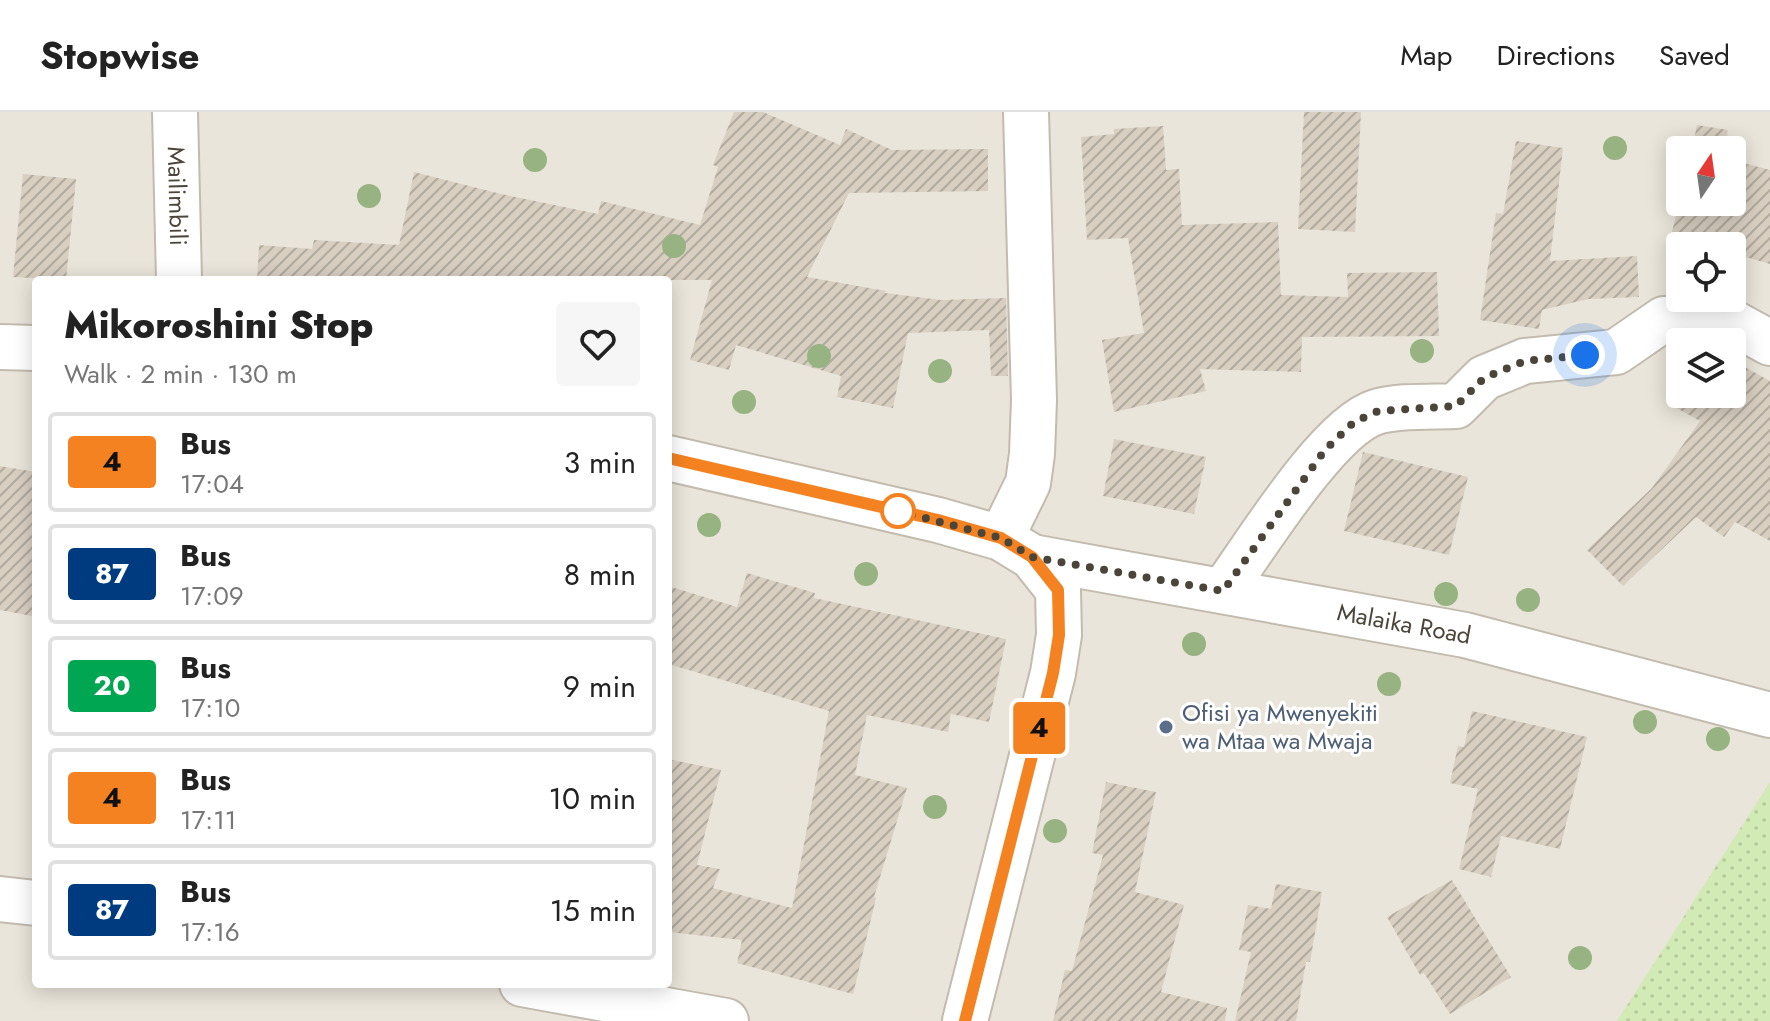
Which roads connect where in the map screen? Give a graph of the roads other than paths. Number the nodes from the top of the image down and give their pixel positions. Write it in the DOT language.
graph roads {
  1 [pos="175,112"];
  2 [pos="1026,112"];
  3 [pos="179,276"];
  4 [pos="1770,343"];
  5 [pos="0,347"];
  6 [pos="32,348"];
  7 [pos="672,459"];
  8 [pos="1017,547"];
  9 [pos="1223,591"];
  10 [pos="1770,715"];
  11 [pos="0,899"];
  12 [pos="32,903"];
  13 [pos="544,988"];
  14 [pos="726,1021"];
  15 [pos="965,1021"];
  1 -- 3 [label="street, Mailimbili"];
  2 -- 8 [label="street"];
  4 -- 9 [label="street"];
  5 -- 6 [label="street"];
  7 -- 8 [label="street"];
  8 -- 9 [label="street, Malaika Road"];
  8 -- 15 [label="street"];
  9 -- 10 [label="street, Malaika Road"];
  11 -- 12 [label="street"];
  13 -- 14 [label="street"];
}
